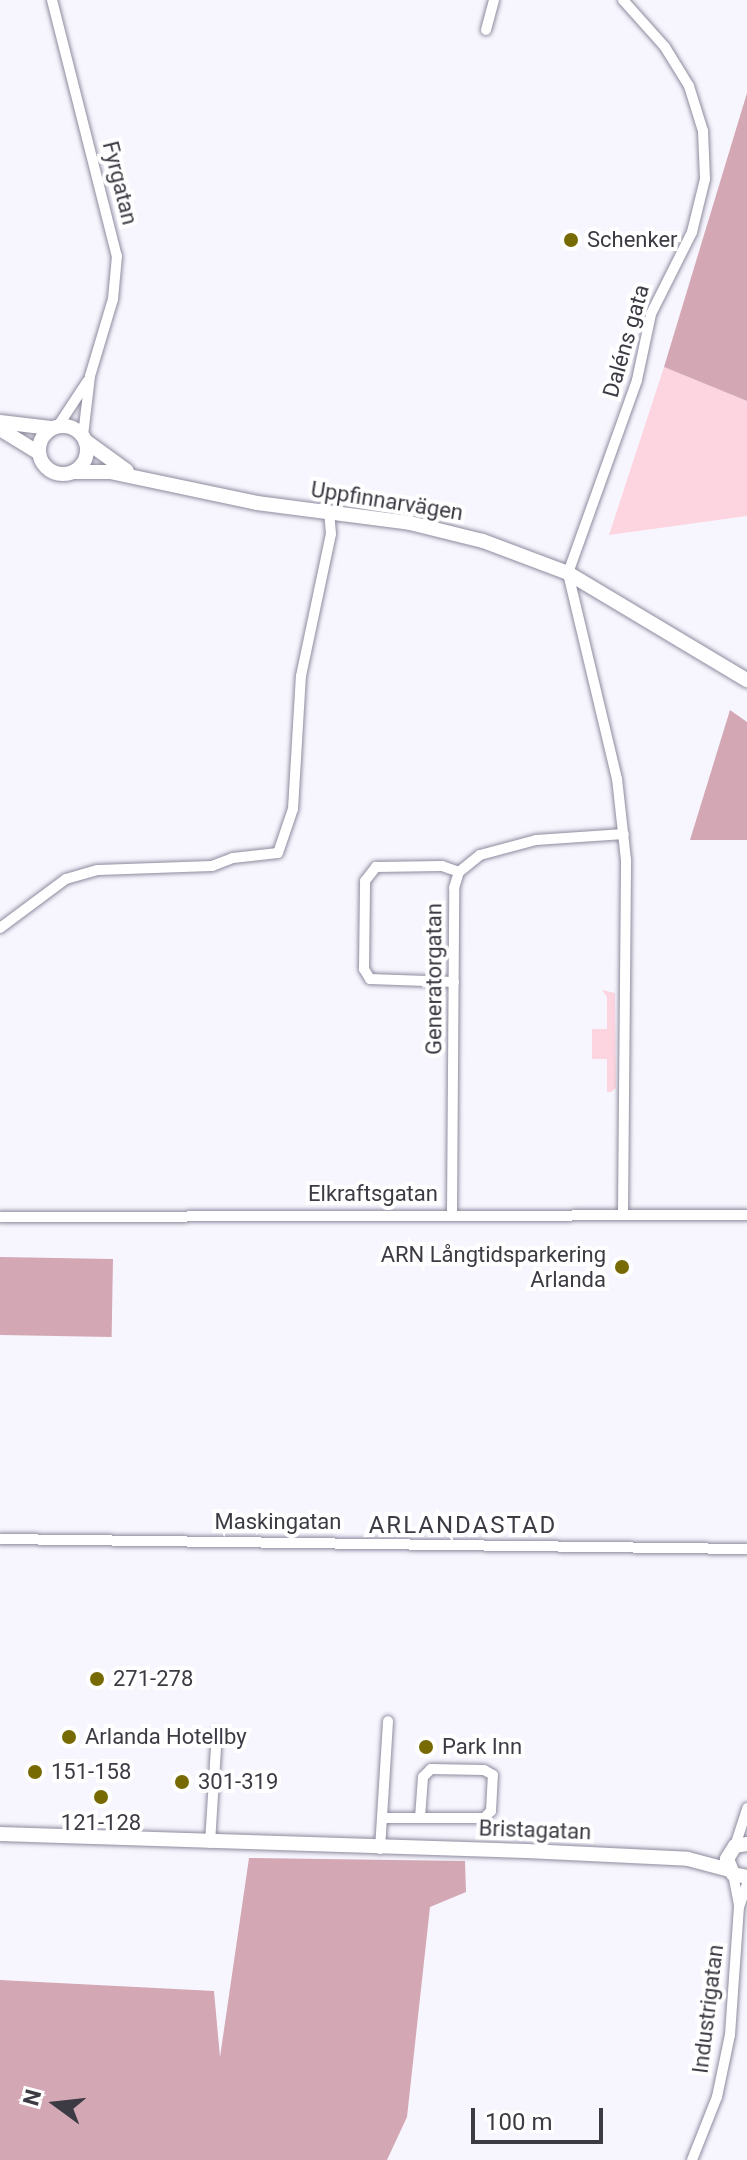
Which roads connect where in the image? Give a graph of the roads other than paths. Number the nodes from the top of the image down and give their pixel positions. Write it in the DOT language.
graph roads {
  1 [pos="52,0"];
  2 [pos="494,0"];
  3 [pos="623,0"];
  4 [pos="486,30"];
  5 [pos="90,376"];
  6 [pos="0,422"];
  7 [pos="55,427"];
  8 [pos="0,429"];
  9 [pos="85,439"];
  10 [pos="39,453"];
  11 [pos="75,472"];
  12 [pos="177,488"];
  13 [pos="329,512"];
  14 [pos="568,573"];
  15 [pos="747,680"];
  16 [pos="624,834"];
  17 [pos="459,872"];
  18 [pos="0,928"];
  19 [pos="454,982"];
  20 [pos="623,1212"];
  21 [pos="452,1213"];
  22 [pos="747,1215"];
  23 [pos="0,1217"];
  24 [pos="0,1539"];
  25 [pos="747,1549"];
  26 [pos="388,1721"];
  27 [pos="217,1733"];
  28 [pos="747,1808"];
  29 [pos="747,1816"];
  30 [pos="382,1818"];
  31 [pos="420,1818"];
  32 [pos="0,1834"];
  33 [pos="210,1843"];
  34 [pos="738,1846"];
  35 [pos="380,1849"];
  36 [pos="688,1859"];
  37 [pos="737,1874"];
  38 [pos="747,1884"];
  39 [pos="739,1907"];
  40 [pos="692,2160"];
  1 -- 5 [label="street, Fyrgatan"];
  2 -- 4 [label="street"];
  3 -- 14 [label="street, Daléns gata"];
  5 -- 7 [label="street, Fyrgatan"];
  5 -- 9 [label="street, Fyrgatan"];
  6 -- 7 [label="street"];
  7 -- 9 [label="street"];
  7 -- 10 [label="street"];
  8 -- 10 [label="street"];
  9 -- 11 [label="street"];
  9 -- 12 [label="street, Uppfinnarvägen"];
  10 -- 11 [label="street"];
  11 -- 12 [label="street, Uppfinnarvägen"];
  12 -- 13 [label="street, Uppfinnarvägen"];
  13 -- 14 [label="street, Uppfinnarvägen"];
  13 -- 18 [label="street"];
  14 -- 15 [label="street, Uppfinnarvägen"];
  14 -- 16 [label="street"];
  16 -- 17 [label="street, Generatorgatan"];
  16 -- 20 [label="street"];
  17 -- 19 [label="street, Generatorgatan"];
  17 -- 19 [label="street"];
  19 -- 21 [label="street, Generatorgatan"];
  20 -- 21 [label="street, Elkraftsgatan"];
  20 -- 22 [label="street, Elkraftsgatan"];
  21 -- 23 [label="street, Elkraftsgatan"];
  24 -- 25 [label="street, Maskingatan"];
  26 -- 30 [label="street"];
  27 -- 33 [label="street"];
  28 -- 29 [label="street"];
  29 -- 34 [label="street"];
  30 -- 31 [label="street"];
  30 -- 35 [label="street"];
  31 -- 31 [label="street"];
  32 -- 33 [label="street, Bristagatan"];
  33 -- 35 [label="street, Bristagatan"];
  34 -- 36 [label="street, Bristagatan"];
  34 -- 37 [label="street"];
  35 -- 36 [label="street, Bristagatan"];
  36 -- 37 [label="street, Bristagatan"];
  37 -- 39 [label="street, Industrigatan"];
  38 -- 39 [label="street, Industrigatan"];
  39 -- 40 [label="street, Industrigatan"];
}
